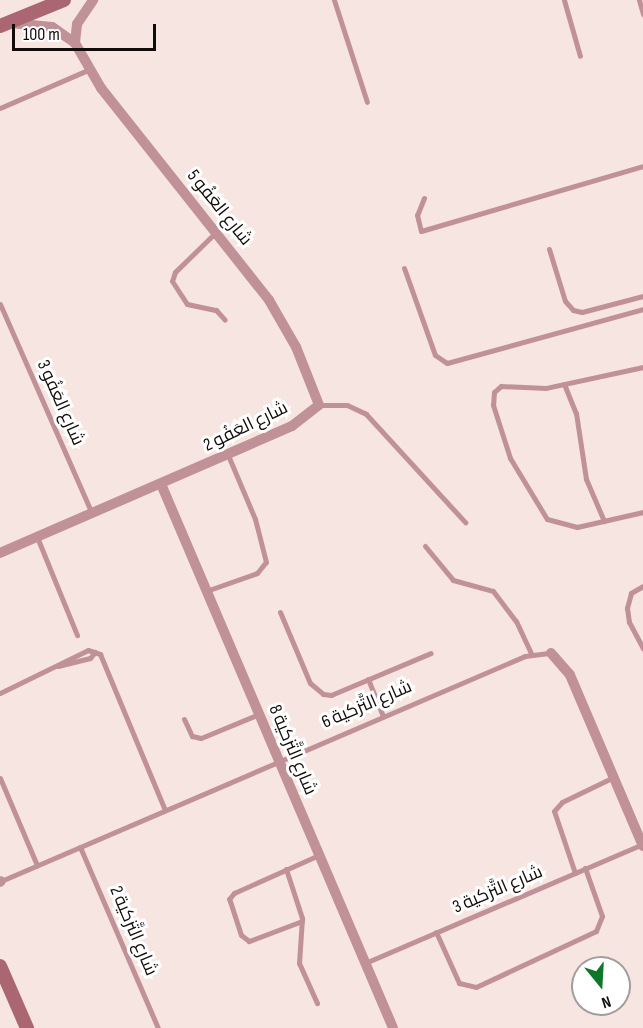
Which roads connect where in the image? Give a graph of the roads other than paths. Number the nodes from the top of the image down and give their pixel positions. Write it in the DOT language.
graph roads {
  1 [pos="64,0"];
  2 [pos="93,0"];
  3 [pos="334,0"];
  4 [pos="564,0"];
  5 [pos="639,0"];
  6 [pos="643,14"];
  7 [pos="3,24"];
  8 [pos="75,43"];
  9 [pos="580,56"];
  10 [pos="88,70"];
  11 [pos="367,102"];
  12 [pos="0,108"];
  13 [pos="643,166"];
  14 [pos="424,198"];
  15 [pos="217,232"];
  16 [pos="549,249"];
  17 [pos="404,268"];
  18 [pos="643,296"];
  19 [pos="0,304"];
  20 [pos="643,309"];
  21 [pos="225,320"];
  22 [pos="643,368"];
  23 [pos="564,384"];
  24 [pos="319,405"];
  25 [pos="228,455"];
  26 [pos="161,484"];
  27 [pos="643,512"];
  28 [pos="92,514"];
  29 [pos="604,521"];
  30 [pos="465,522"];
  31 [pos="37,537"];
  32 [pos="425,546"];
  33 [pos="0,553"];
  34 [pos="643,586"];
  35 [pos="206,591"];
  36 [pos="280,612"];
  37 [pos="77,635"];
  38 [pos="643,648"];
  39 [pos="431,653"];
  40 [pos="531,653"];
  41 [pos="551,653"];
  42 [pos="368,679"];
  43 [pos="0,693"];
  44 [pos="259,714"];
  45 [pos="383,717"];
  46 [pos="184,719"];
  47 [pos="279,761"];
  48 [pos="614,777"];
  49 [pos="0,778"];
  50 [pos="165,810"];
  51 [pos="643,845"];
  52 [pos="80,847"];
  53 [pos="319,855"];
  54 [pos="37,865"];
  55 [pos="585,868"];
  56 [pos="286,869"];
  57 [pos="575,873"];
  58 [pos="0,881"];
  59 [pos="302,921"];
  60 [pos="436,932"];
  61 [pos="365,963"];
  62 [pos="0,966"];
  63 [pos="317,1003"];
  64 [pos="27,1028"];
  65 [pos="158,1028"];
  66 [pos="393,1028"];
  1 -- 7 [label="street"];
  2 -- 8 [label="street"];
  3 -- 11 [label="lane"];
  4 -- 9 [label="lane"];
  5 -- 6 [label="lane"];
  7 -- 8 [label="street"];
  8 -- 10 [label="street, شارع العَفُو 5"];
  10 -- 12 [label="lane"];
  10 -- 15 [label="street, شارع العَفُو 5"];
  13 -- 14 [label="lane"];
  15 -- 21 [label="lane"];
  15 -- 24 [label="street, شارع العَفُو 5"];
  16 -- 18 [label="lane"];
  17 -- 20 [label="lane"];
  19 -- 28 [label="lane, شارع العَفُو 3"];
  22 -- 23 [label="lane"];
  23 -- 29 [label="lane"];
  23 -- 29 [label="lane"];
  24 -- 25 [label="street, شارع العَفُو 2"];
  24 -- 30 [label="lane"];
  25 -- 26 [label="street, شارع العَفُو 2"];
  25 -- 35 [label="lane"];
  26 -- 28 [label="street, شارع العَفُو 2"];
  26 -- 35 [label="street, شارع التَّزكية 8"];
  27 -- 29 [label="lane"];
  28 -- 31 [label="street, شارع العَفُو 2"];
  31 -- 33 [label="street, شارع العَفُو 2"];
  31 -- 37 [label="lane"];
  32 -- 40 [label="lane"];
  34 -- 38 [label="lane"];
  35 -- 44 [label="street, شارع التَّزكية 8"];
  36 -- 42 [label="lane"];
  39 -- 42 [label="lane"];
  40 -- 41 [label="lane, شارع التَّزكية 6"];
  40 -- 45 [label="lane, شارع التَّزكية 6"];
  41 -- 48 [label="street, شارع التَّزكية 6"];
  42 -- 45 [label="lane"];
  43 -- 50 [label="lane"];
  44 -- 46 [label="lane"];
  44 -- 47 [label="street, شارع التَّزكية 8"];
  45 -- 47 [label="lane, شارع التَّزكية 6"];
  47 -- 50 [label="lane, شارع التَّزكية 6"];
  47 -- 53 [label="street, شارع التَّزكية 8"];
  48 -- 51 [label="street, شارع التَّزكية 6"];
  48 -- 57 [label="lane"];
  49 -- 54 [label="lane"];
  50 -- 52 [label="lane, شارع التَّزكية 6"];
  51 -- 55 [label="lane, شارع التَّزكية 3"];
  52 -- 54 [label="lane, شارع التَّزكية 6"];
  52 -- 65 [label="lane, شارع التَّزكية 2"];
  53 -- 56 [label="lane"];
  53 -- 61 [label="street, شارع التَّزكية 8"];
  54 -- 58 [label="lane, شارع التَّزكية 6"];
  55 -- 57 [label="lane, شارع التَّزكية 3"];
  55 -- 60 [label="lane"];
  56 -- 59 [label="lane"];
  56 -- 59 [label="lane"];
  57 -- 60 [label="lane, شارع التَّزكية 3"];
  59 -- 63 [label="lane"];
  60 -- 61 [label="lane, شارع التَّزكية 3"];
  61 -- 66 [label="street, شارع التَّزكية 8"];
  62 -- 64 [label="street"];
}
